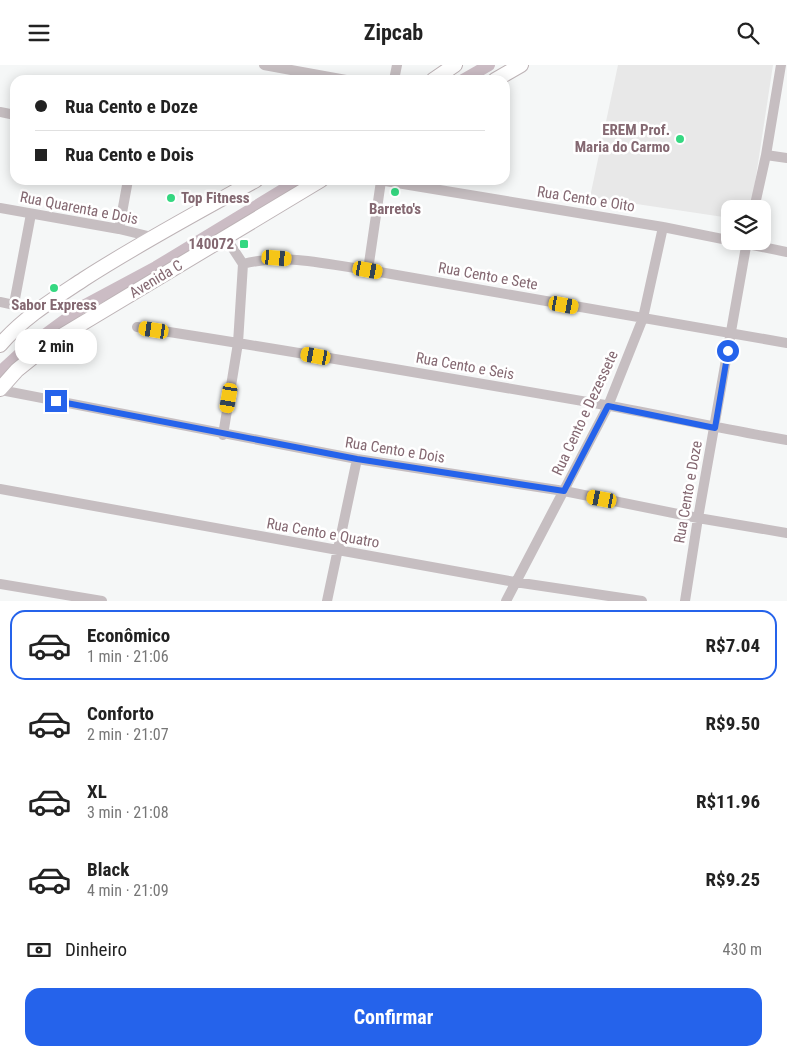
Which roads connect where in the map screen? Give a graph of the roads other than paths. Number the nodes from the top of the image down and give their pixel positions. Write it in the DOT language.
graph roads {
  1 [pos="264,65"];
  2 [pos="455,65"];
  3 [pos="521,65"];
  4 [pos="781,65"];
  5 [pos="319,75"];
  6 [pos="440,75"];
  7 [pos="504,75"];
  8 [pos="766,155"];
  9 [pos="787,159"];
  10 [pos="127,185"];
  11 [pos="247,185"];
  12 [pos="313,185"];
  13 [pos="379,185"];
  14 [pos="410,185"];
  15 [pos="756,200"];
  16 [pos="0,208"];
  17 [pos="31,214"];
  18 [pos="663,227"];
  19 [pos="118,229"];
  20 [pos="152,237"];
  21 [pos="226,238"];
  22 [pos="721,238"];
  23 [pos="771,248"];
  24 [pos="746,250"];
  25 [pos="787,252"];
  26 [pos="242,264"];
  27 [pos="368,270"];
  28 [pos="0,302"];
  29 [pos="14,304"];
  30 [pos="37,309"];
  31 [pos="643,318"];
  32 [pos="137,327"];
  33 [pos="731,333"];
  34 [pos="238,343"];
  35 [pos="787,343"];
  36 [pos="0,345"];
  37 [pos="0,390"];
  38 [pos="608,406"];
  39 [pos="715,428"];
  40 [pos="223,435"];
  41 [pos="787,440"];
  42 [pos="357,459"];
  43 [pos="0,489"];
  44 [pos="564,491"];
  45 [pos="698,518"];
  46 [pos="787,533"];
  47 [pos="336,551"];
  48 [pos="515,582"];
  49 [pos="0,584"];
  50 [pos="102,601"];
  51 [pos="327,601"];
  52 [pos="506,601"];
  53 [pos="642,601"];
  54 [pos="686,601"];
  1 -- 5 [label="street"];
  2 -- 6 [label="main road"];
  3 -- 7 [label="main road"];
  4 -- 8 [label="street"];
  8 -- 9 [label="street"];
  8 -- 15 [label="street"];
  10 -- 19 [label="street"];
  11 -- 20 [label="main road"];
  12 -- 21 [label="main road, Avenida C"];
  13 -- 27 [label="street"];
  14 -- 18 [label="street, Rua Cento e Oito"];
  16 -- 17 [label="street, Rua Quarenta e Dois"];
  17 -- 19 [label="street, Rua Quarenta e Dois"];
  17 -- 29 [label="street"];
  18 -- 22 [label="street, Rua Cento e Oito"];
  18 -- 31 [label="street, Rua Cento e Dezessete"];
  19 -- 20 [label="street, Rua Quarenta e Dois"];
  20 -- 30 [label="main road"];
  21 -- 26 [label="street"];
  21 -- 37 [label="main road, Avenida C"];
  23 -- 25 [label="street, Rua Cento e Oito"];
  24 -- 33 [label="street, Rua Cento e Doze"];
  26 -- 27 [label="street, Rua Cento e Sete"];
  26 -- 34 [label="street"];
  27 -- 31 [label="street, Rua Cento e Sete"];
  28 -- 29 [label="street"];
  29 -- 30 [label="street"];
  30 -- 36 [label="main road"];
  31 -- 33 [label="street, Rua Cento e Sete"];
  31 -- 38 [label="street, Rua Cento e Dezessete"];
  32 -- 34 [label="street, Rua Cento e Seis"];
  33 -- 35 [label="street, Rua Cento e Sete"];
  33 -- 39 [label="street, Rua Cento e Doze"];
  34 -- 38 [label="street, Rua Cento e Seis"];
  34 -- 40 [label="street"];
  37 -- 40 [label="street, Rua Cento e Dois"];
  38 -- 39 [label="street, Rua Cento e Seis"];
  38 -- 44 [label="street, Rua Cento e Dezessete"];
  39 -- 41 [label="street, Rua Cento e Seis"];
  39 -- 45 [label="street, Rua Cento e Doze"];
  40 -- 42 [label="street, Rua Cento e Dois"];
  42 -- 44 [label="street, Rua Cento e Dois"];
  42 -- 47 [label="street"];
  43 -- 47 [label="street, Rua Cento e Quatro"];
  44 -- 45 [label="street, Rua Cento e Dois"];
  44 -- 48 [label="street, Rua Cento e Dezessete"];
  45 -- 46 [label="street, Rua Cento e Dois"];
  45 -- 54 [label="street, Rua Cento e Doze"];
  47 -- 48 [label="street, Rua Cento e Quatro"];
  47 -- 51 [label="street"];
  48 -- 52 [label="street, Rua Cento e Dezessete"];
  48 -- 53 [label="street, Rua Cento e Quatro"];
  49 -- 50 [label="street"];
}
